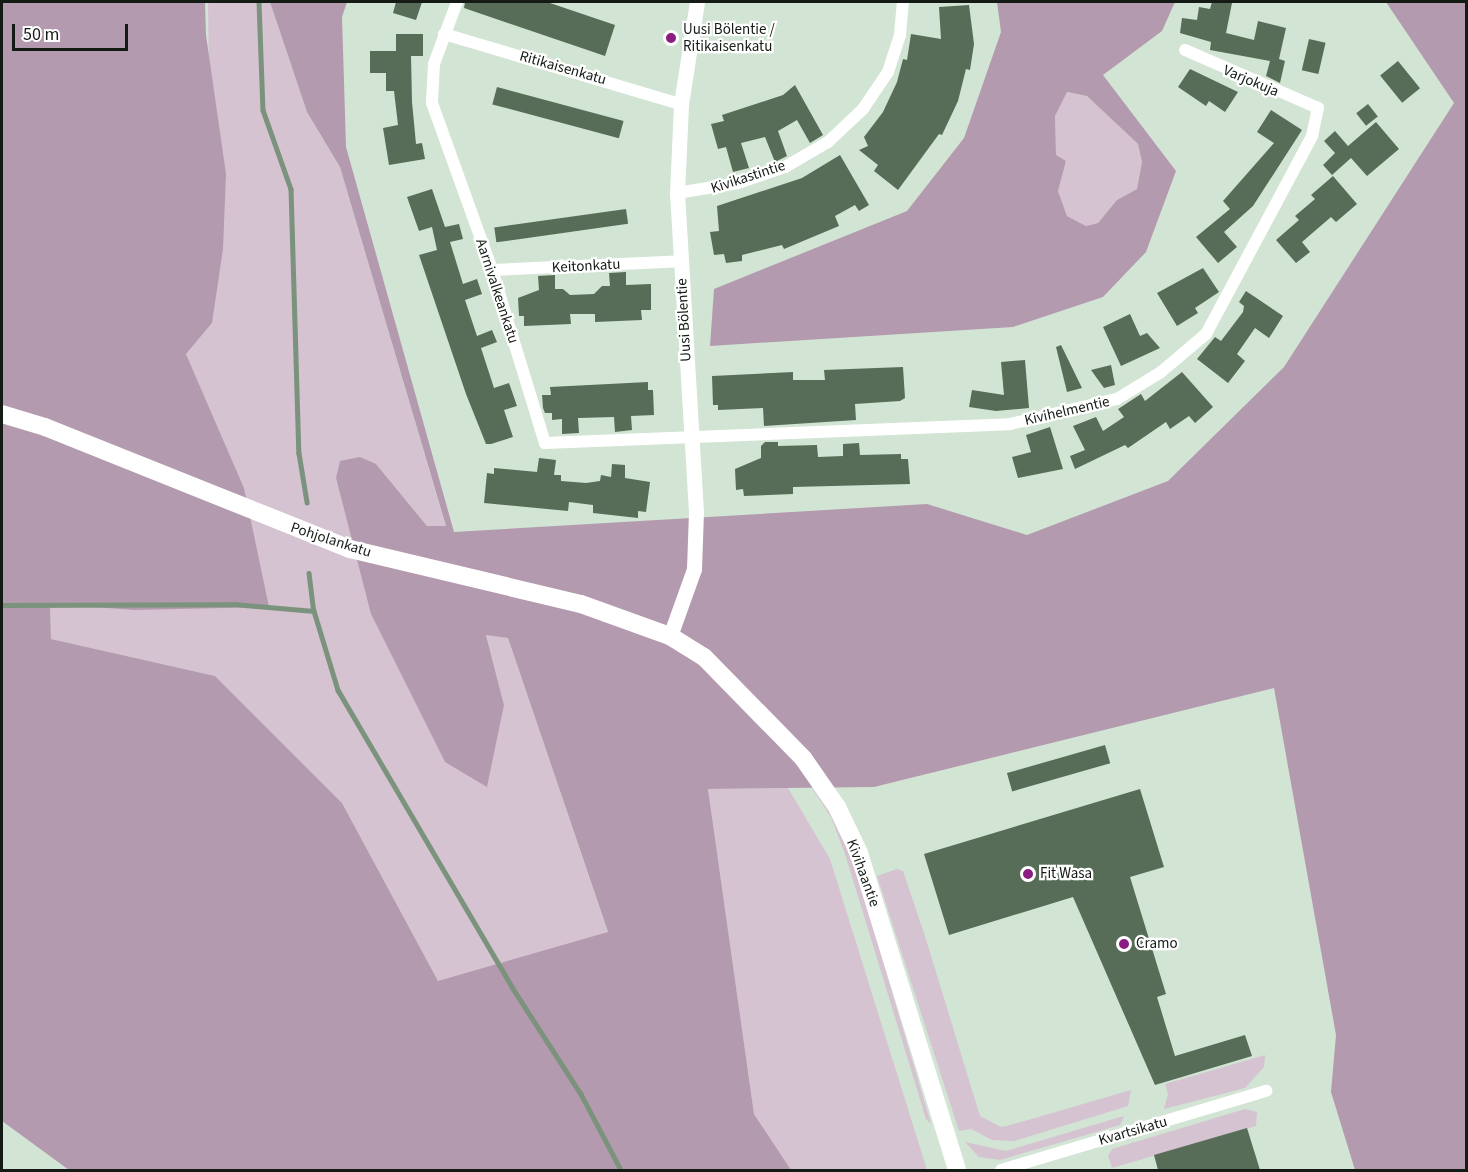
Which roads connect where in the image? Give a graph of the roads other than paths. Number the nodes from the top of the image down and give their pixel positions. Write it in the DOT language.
graph roads {
  1 [pos="457,2"];
  2 [pos="697,2"];
  3 [pos="903,2"];
  4 [pos="444,34"];
  5 [pos="1185,50"];
  6 [pos="681,104"];
  7 [pos="1318,108"];
  8 [pos="677,193"];
  9 [pos="680,261"];
  10 [pos="492,270"];
  11 [pos="2,414"];
  12 [pos="689,438"];
  13 [pos="670,636"];
  14 [pos="1266,1092"];
  15 [pos="957,1170"];
  16 [pos="1001,1170"];
  1 -- 4 [label="street, Aarnivalkeankatu"];
  2 -- 6 [label="street, Uusi Bölentie"];
  3 -- 8 [label="street, Kivikastintie"];
  4 -- 6 [label="street, Ritikaisenkatu"];
  4 -- 10 [label="street, Aarnivalkeankatu"];
  5 -- 7 [label="street, Varjokuja"];
  6 -- 8 [label="street, Uusi Bölentie"];
  7 -- 12 [label="street, Kivihelmentie"];
  8 -- 9 [label="street, Uusi Bölentie"];
  9 -- 10 [label="street, Keitonkatu"];
  9 -- 12 [label="street, Uusi Bölentie"];
  10 -- 12 [label="street, Aarnivalkeankatu"];
  11 -- 13 [label="main road, Pohjolankatu"];
  12 -- 13 [label="street, Uusi Bölentie"];
  13 -- 15 [label="main road, Kivihaantie"];
  14 -- 16 [label="street, Kvartsikatu"];
}
